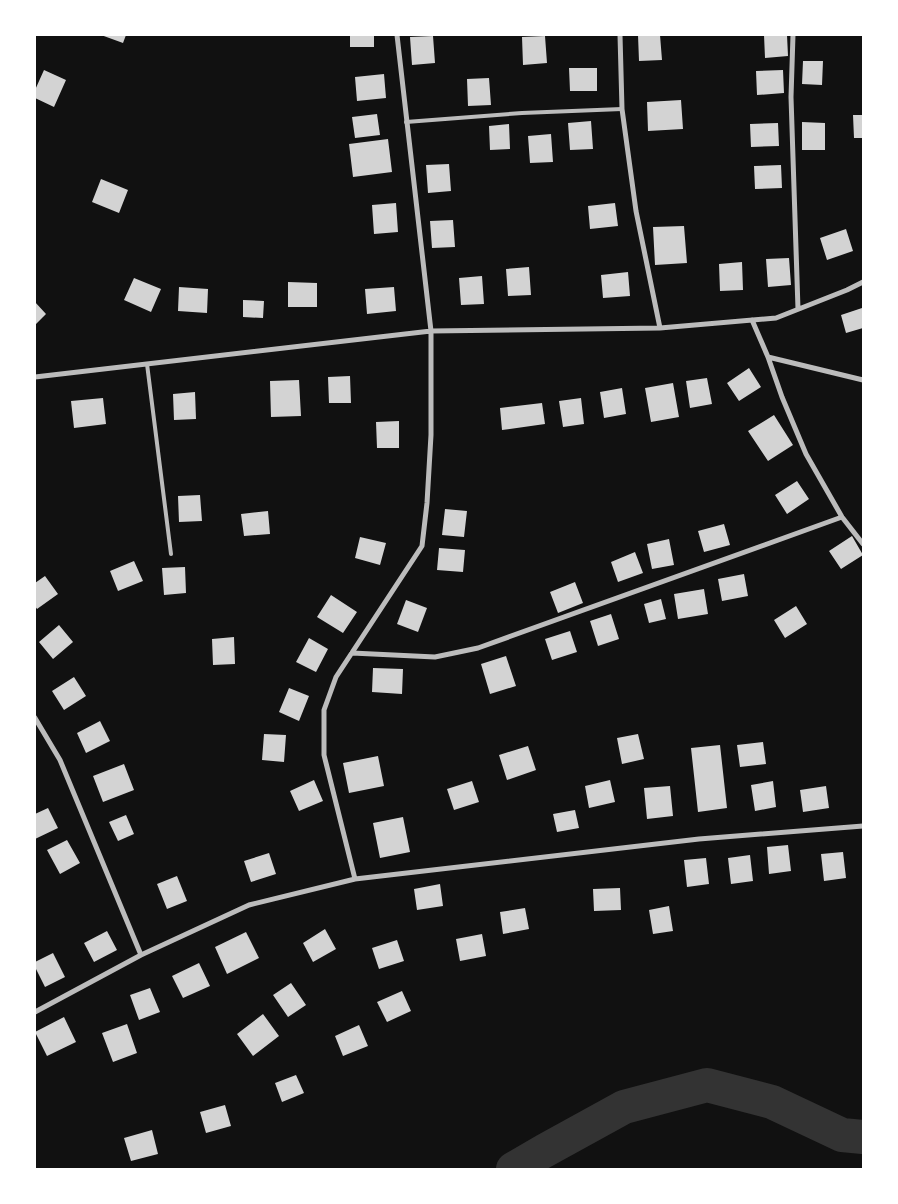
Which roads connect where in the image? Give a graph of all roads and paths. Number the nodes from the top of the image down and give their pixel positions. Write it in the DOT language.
graph roads {
  1 [pos="397,35"];
  2 [pos="620,35"];
  3 [pos="793,35"];
  4 [pos="622,109"];
  5 [pos="406,122"];
  6 [pos="863,282"];
  7 [pos="798,309"];
  8 [pos="752,320"];
  9 [pos="660,328"];
  10 [pos="430,331"];
  11 [pos="768,357"];
  12 [pos="147,364"];
  13 [pos="35,377"];
  14 [pos="863,380"];
  15 [pos="842,517"];
  16 [pos="863,544"];
  17 [pos="171,554"];
  18 [pos="352,652"];
  19 [pos="35,718"];
  20 [pos="863,826"];
  21 [pos="355,879"];
  22 [pos="141,954"];
  23 [pos="35,1012"];
  1 -- 5 [label="street"];
  2 -- 4 [label="street"];
  3 -- 7 [label="street"];
  4 -- 5 [label="lane"];
  4 -- 9 [label="street"];
  5 -- 10 [label="street"];
  6 -- 7 [label="street"];
  7 -- 8 [label="street"];
  8 -- 9 [label="street"];
  8 -- 11 [label="street"];
  9 -- 10 [label="street"];
  10 -- 12 [label="street"];
  10 -- 18 [label="street"];
  11 -- 14 [label="street"];
  11 -- 15 [label="street"];
  12 -- 13 [label="street"];
  12 -- 17 [label="lane"];
  15 -- 16 [label="street"];
  15 -- 18 [label="street"];
  18 -- 21 [label="street"];
  19 -- 22 [label="street"];
  20 -- 21 [label="street"];
  21 -- 22 [label="street"];
  22 -- 23 [label="street"];
}
